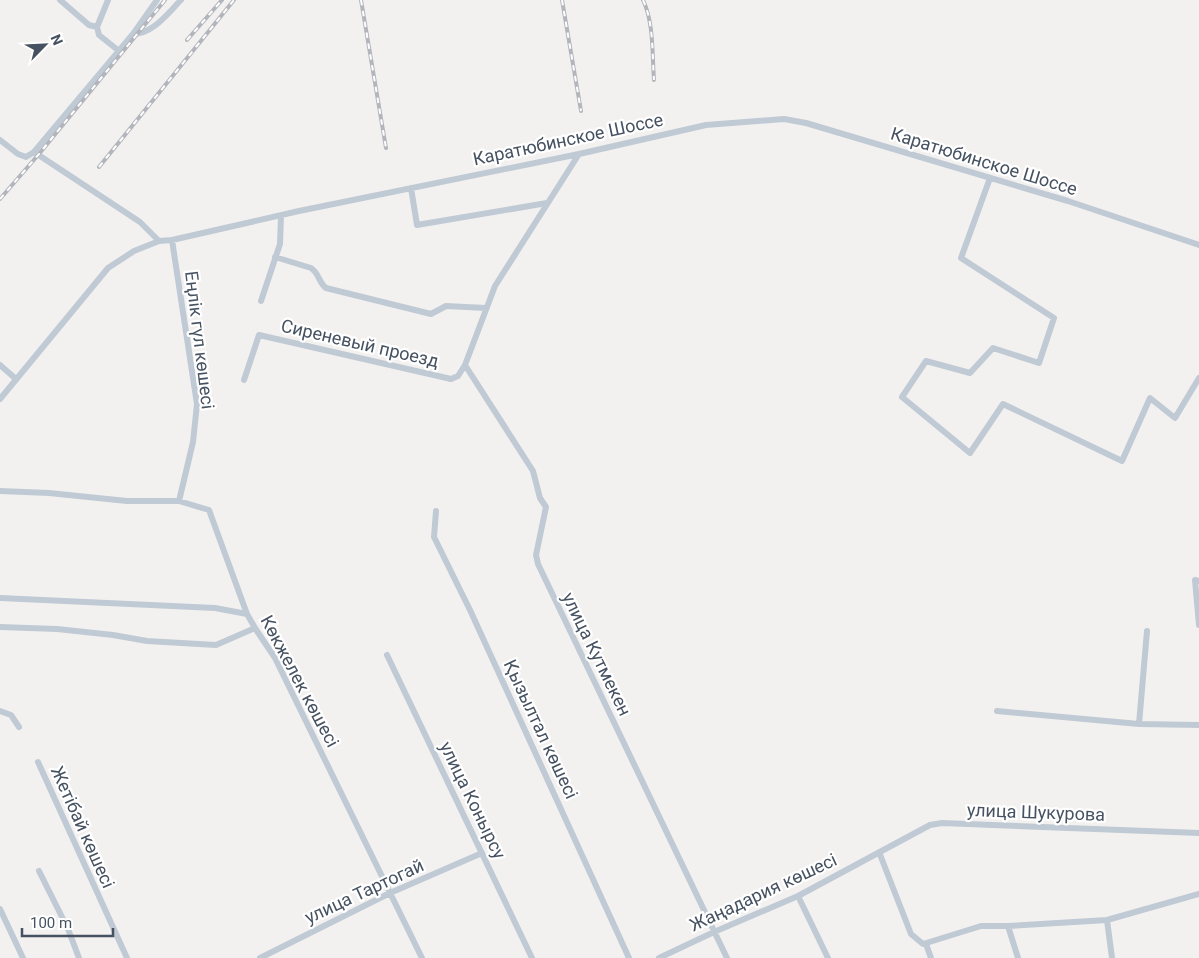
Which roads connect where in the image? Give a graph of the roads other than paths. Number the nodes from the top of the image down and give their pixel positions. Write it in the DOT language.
graph roads {
  1 [pos="60,0"];
  2 [pos="108,0"];
  3 [pos="156,0"];
  4 [pos="181,0"];
  5 [pos="97,27"];
  6 [pos="133,34"];
  7 [pos="119,51"];
  8 [pos="0,140"];
  9 [pos="34,152"];
  10 [pos="579,154"];
  11 [pos="990,178"];
  12 [pos="410,188"];
  13 [pos="547,203"];
  14 [pos="281,216"];
  15 [pos="172,240"];
  16 [pos="159,241"];
  17 [pos="1199,245"];
  18 [pos="275,257"];
  19 [pos="261,301"];
  20 [pos="486,308"];
  21 [pos="0,365"];
  22 [pos="465,365"];
  23 [pos="1199,378"];
  24 [pos="16,379"];
  25 [pos="244,380"];
  26 [pos="0,399"];
  27 [pos="0,491"];
  28 [pos="179,501"];
  29 [pos="436,511"];
  30 [pos="1199,581"];
  31 [pos="0,598"];
  32 [pos="247,614"];
  33 [pos="1199,625"];
  34 [pos="0,627"];
  35 [pos="255,628"];
  36 [pos="1147,631"];
  37 [pos="387,655"];
  38 [pos="0,711"];
  39 [pos="998,711"];
  40 [pos="1139,724"];
  41 [pos="1199,725"];
  42 [pos="19,727"];
  43 [pos="38,762"];
  44 [pos="1199,833"];
  45 [pos="879,852"];
  46 [pos="482,853"];
  47 [pos="39,871"];
  48 [pos="390,893"];
  49 [pos="1199,894"];
  50 [pos="798,896"];
  51 [pos="0,909"];
  52 [pos="1106,920"];
  53 [pos="1008,926"];
  54 [pos="714,932"];
  55 [pos="926,944"];
  56 [pos="23,958"];
  57 [pos="80,958"];
  58 [pos="127,958"];
  59 [pos="260,958"];
  60 [pos="422,958"];
  61 [pos="532,958"];
  62 [pos="629,958"];
  63 [pos="658,958"];
  64 [pos="727,958"];
  65 [pos="828,958"];
  66 [pos="931,958"];
  67 [pos="1018,958"];
  68 [pos="1112,958"];
  1 -- 5 [label="street"];
  2 -- 5 [label="street"];
  3 -- 6 [label="street"];
  4 -- 6 [label="street"];
  5 -- 7 [label="street"];
  6 -- 7 [label="street"];
  7 -- 9 [label="street"];
  8 -- 9 [label="street"];
  9 -- 16 [label="street"];
  10 -- 11 [label="street, Каратюбинское Шоссе"];
  10 -- 12 [label="street, Каратюбинское Шоссе"];
  10 -- 13 [label="street"];
  11 -- 17 [label="street, Каратюбинское Шоссе"];
  11 -- 23 [label="street"];
  12 -- 13 [label="street"];
  12 -- 14 [label="street, Каратюбинское Шоссе"];
  13 -- 20 [label="street"];
  14 -- 15 [label="street, Каратюбинское Шоссе"];
  14 -- 18 [label="street"];
  15 -- 16 [label="street, Каратюбинское Шоссе"];
  15 -- 28 [label="street, Еңлік гүл көшесі"];
  16 -- 24 [label="street, Каратюбинское Шоссе"];
  18 -- 19 [label="street"];
  18 -- 20 [label="street"];
  20 -- 22 [label="street"];
  21 -- 24 [label="street"];
  22 -- 25 [label="street, Сиреневый проезд"];
  22 -- 54 [label="street, улица Кутмекен"];
  24 -- 26 [label="street, Каратюбинское Шоссе"];
  27 -- 28 [label="street"];
  28 -- 32 [label="street"];
  29 -- 62 [label="street, Қызылтал көшесі"];
  30 -- 33 [label="street"];
  31 -- 32 [label="street, Көкжелек көшесі"];
  32 -- 35 [label="street, Көкжелек көшесі"];
  34 -- 35 [label="street"];
  35 -- 48 [label="street, Көкжелек көшесі"];
  36 -- 40 [label="street"];
  37 -- 46 [label="street, улица Конырсу"];
  38 -- 42 [label="street"];
  39 -- 40 [label="street"];
  40 -- 41 [label="street"];
  43 -- 58 [label="street, Жетібай көшесі"];
  44 -- 45 [label="street, улица Шукурова"];
  45 -- 50 [label="street, Жаңадария көшесі"];
  45 -- 55 [label="street"];
  46 -- 48 [label="street, улица Тартогай"];
  46 -- 61 [label="street, улица Конырсу"];
  47 -- 57 [label="street"];
  48 -- 59 [label="street, улица Тартогай"];
  48 -- 60 [label="street, Көкжелек көшесі"];
  49 -- 52 [label="street"];
  50 -- 54 [label="street, Жаңадария көшесі"];
  50 -- 65 [label="street"];
  51 -- 56 [label="street"];
  52 -- 53 [label="street"];
  52 -- 68 [label="street"];
  53 -- 55 [label="street"];
  53 -- 67 [label="street"];
  54 -- 63 [label="street, Жаңадария көшесі"];
  54 -- 64 [label="street, улица Кутмекен"];
  55 -- 66 [label="street"];
}
